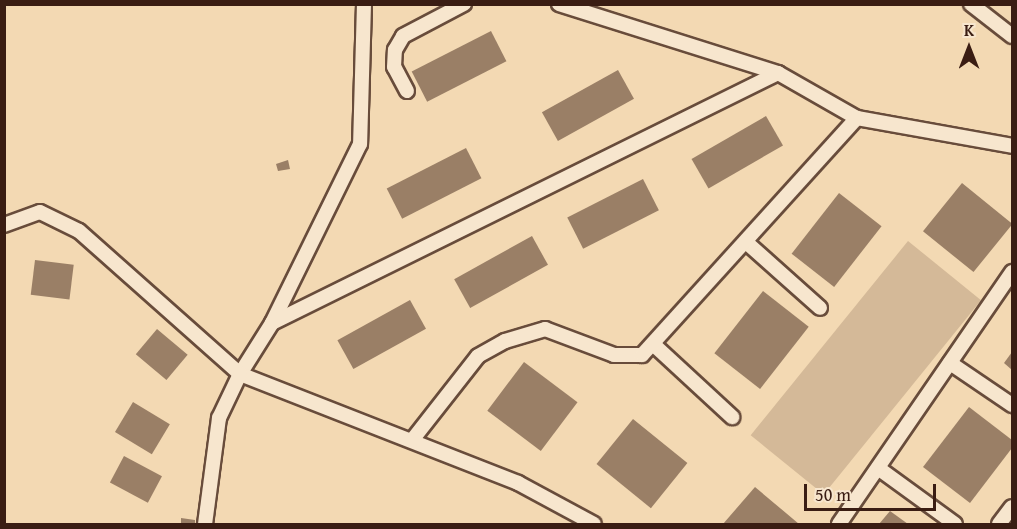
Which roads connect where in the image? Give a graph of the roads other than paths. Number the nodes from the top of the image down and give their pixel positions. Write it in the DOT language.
graph roads {
  1 [pos="364,4"];
  2 [pos="464,4"];
  3 [pos="559,4"];
  4 [pos="971,4"];
  5 [pos="1012,36"];
  6 [pos="778,73"];
  7 [pos="407,91"];
  8 [pos="857,118"];
  9 [pos="1012,146"];
  10 [pos="4,225"];
  11 [pos="746,243"];
  12 [pos="1012,272"];
  13 [pos="820,308"];
  14 [pos="272,323"];
  15 [pos="653,344"];
  16 [pos="950,363"];
  17 [pos="240,374"];
  18 [pos="1012,405"];
  19 [pos="732,417"];
  20 [pos="412,439"];
  21 [pos="879,468"];
  22 [pos="1012,507"];
  23 [pos="205,525"];
  24 [pos="594,525"];
  25 [pos="839,525"];
  26 [pos="955,525"];
  27 [pos="999,525"];
  1 -- 14 [label="street"];
  2 -- 7 [label="street"];
  3 -- 6 [label="street"];
  4 -- 5 [label="street"];
  6 -- 8 [label="street"];
  6 -- 14 [label="street"];
  8 -- 9 [label="street"];
  8 -- 11 [label="street"];
  10 -- 17 [label="street"];
  11 -- 13 [label="street"];
  11 -- 15 [label="street"];
  12 -- 16 [label="street"];
  14 -- 17 [label="street"];
  15 -- 19 [label="street"];
  15 -- 20 [label="street"];
  16 -- 18 [label="street"];
  16 -- 21 [label="street"];
  17 -- 20 [label="street"];
  17 -- 23 [label="street"];
  20 -- 24 [label="street"];
  21 -- 25 [label="street"];
  21 -- 26 [label="street"];
  22 -- 27 [label="street"];
}
